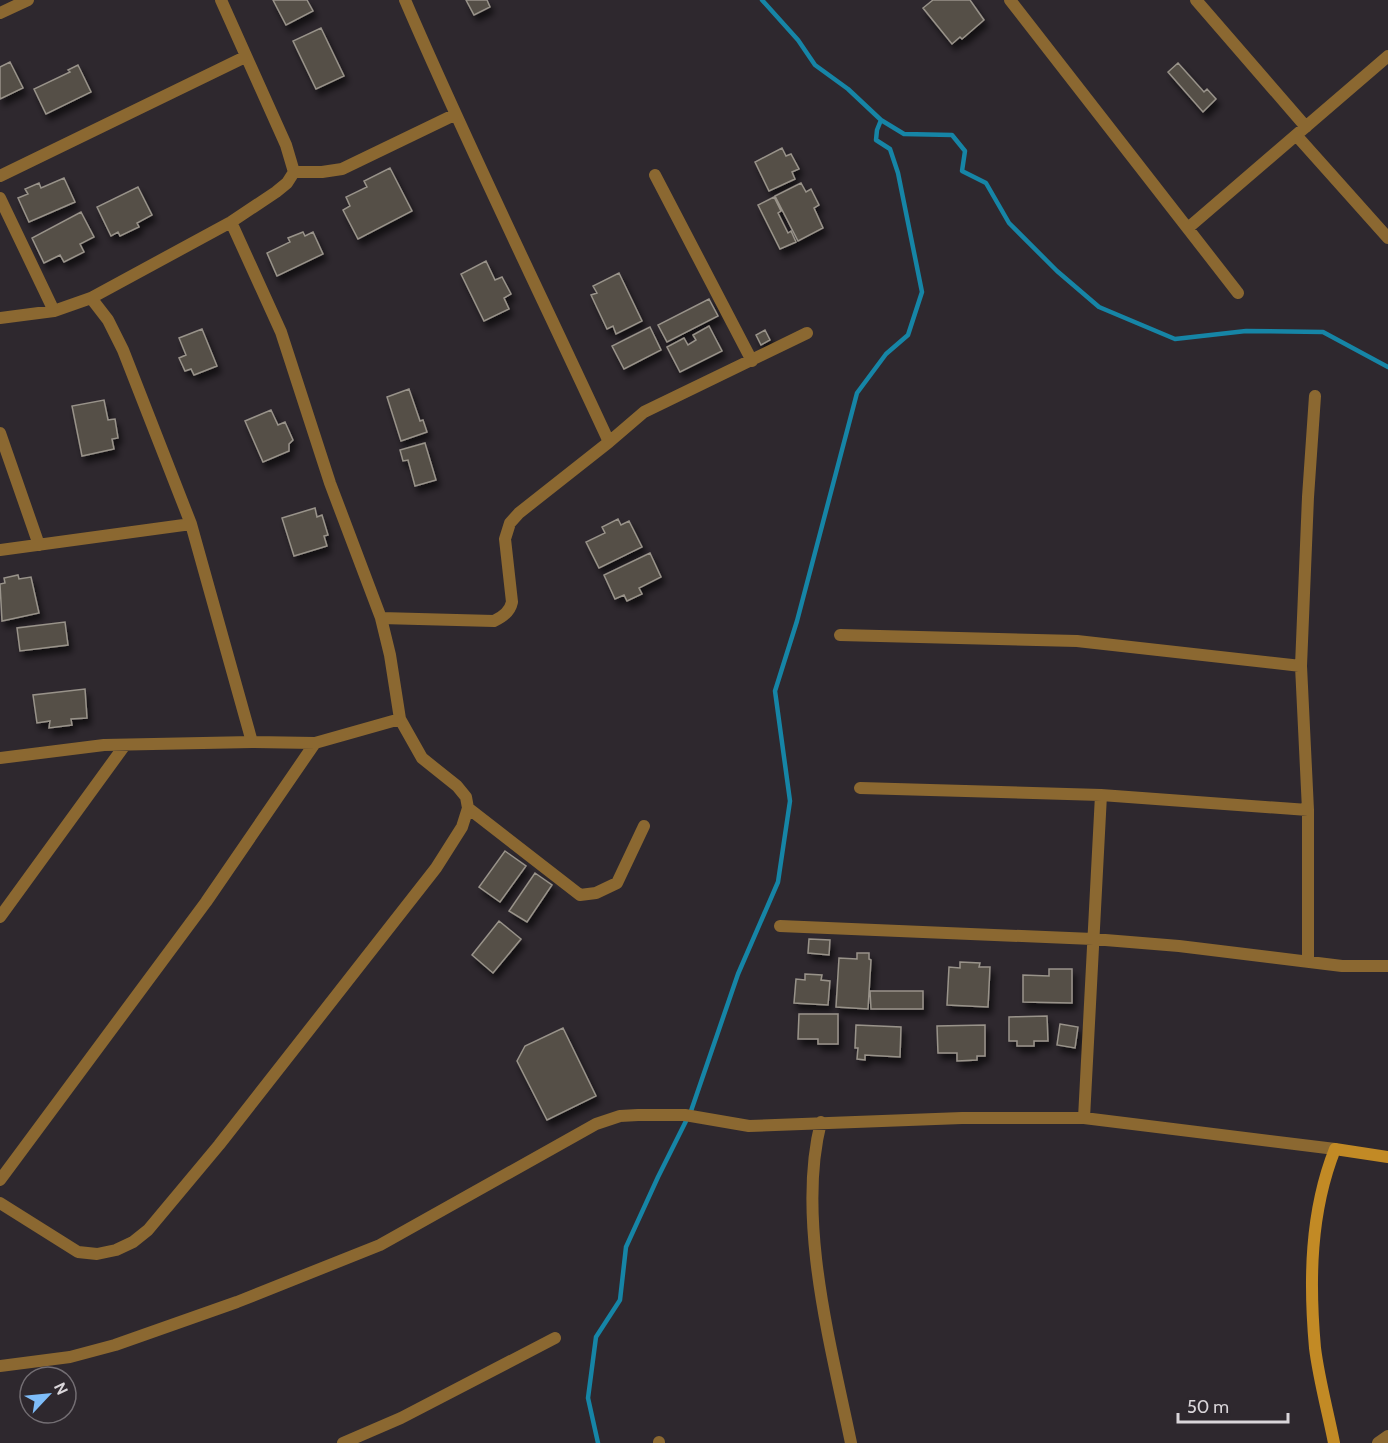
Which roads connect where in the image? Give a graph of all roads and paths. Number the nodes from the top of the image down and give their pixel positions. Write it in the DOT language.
graph roads {
  1 [pos="28,0"];
  2 [pos="221,0"];
  3 [pos="405,0"];
  4 [pos="1010,0"];
  5 [pos="1196,0"];
  6 [pos="0,13"];
  7 [pos="1388,56"];
  8 [pos="245,57"];
  9 [pos="454,115"];
  10 [pos="1301,131"];
  11 [pos="294,172"];
  12 [pos="655,175"];
  13 [pos="0,176"];
  14 [pos="0,198"];
  15 [pos="231,222"];
  16 [pos="1188,228"];
  17 [pos="1388,238"];
  18 [pos="1239,293"];
  19 [pos="91,298"];
  20 [pos="54,311"];
  21 [pos="0,318"];
  22 [pos="807,333"];
  23 [pos="752,361"];
  24 [pos="1315,396"];
  25 [pos="0,433"];
  26 [pos="609,442"];
  27 [pos="191,524"];
  28 [pos="39,545"];
  29 [pos="0,550"];
  30 [pos="381,618"];
  31 [pos="840,635"];
  32 [pos="1301,666"];
  33 [pos="400,719"];
  34 [pos="252,742"];
  35 [pos="315,743"];
  36 [pos="124,745"];
  37 [pos="0,758"];
  38 [pos="860,788"];
  39 [pos="1101,795"];
  40 [pos="468,808"];
  41 [pos="1308,810"];
  42 [pos="644,826"];
  43 [pos="0,917"];
  44 [pos="780,926"];
  45 [pos="1094,939"];
  46 [pos="1308,962"];
  47 [pos="1388,966"];
  48 [pos="1084,1118"];
  49 [pos="821,1122"];
  50 [pos="1335,1149"];
  51 [pos="1388,1157"];
  52 [pos="0,1180"];
  53 [pos="0,1203"];
  54 [pos="555,1338"];
  55 [pos="0,1366"];
  56 [pos="1388,1436"];
  57 [pos="343,1443"];
  58 [pos="850,1443"];
  59 [pos="1334,1443"];
  60 [pos="1378,1443"];
  1 -- 6 [label="street"];
  2 -- 8 [label="street"];
  3 -- 9 [label="street"];
  4 -- 16 [label="street"];
  5 -- 10 [label="street"];
  7 -- 10 [label="street"];
  8 -- 11 [label="street"];
  8 -- 13 [label="street"];
  9 -- 11 [label="street"];
  9 -- 26 [label="street"];
  10 -- 16 [label="street"];
  10 -- 17 [label="street"];
  11 -- 15 [label="street"];
  12 -- 23 [label="street"];
  14 -- 20 [label="street"];
  15 -- 19 [label="street"];
  15 -- 30 [label="street"];
  16 -- 18 [label="street"];
  19 -- 20 [label="street"];
  19 -- 27 [label="street"];
  20 -- 21 [label="street"];
  22 -- 23 [label="street"];
  23 -- 26 [label="street"];
  24 -- 32 [label="street"];
  25 -- 28 [label="street"];
  26 -- 30 [label="street"];
  27 -- 28 [label="street"];
  27 -- 34 [label="street"];
  28 -- 29 [label="street"];
  30 -- 33 [label="street"];
  31 -- 32 [label="street"];
  32 -- 41 [label="street"];
  33 -- 35 [label="street"];
  33 -- 40 [label="street"];
  34 -- 35 [label="street"];
  34 -- 36 [label="street"];
  35 -- 52 [label="street"];
  36 -- 37 [label="street"];
  36 -- 43 [label="street"];
  38 -- 39 [label="street"];
  39 -- 41 [label="street"];
  39 -- 45 [label="street"];
  40 -- 42 [label="street"];
  40 -- 53 [label="street"];
  41 -- 46 [label="street"];
  44 -- 45 [label="street"];
  45 -- 46 [label="street"];
  45 -- 48 [label="street"];
  46 -- 47 [label="street"];
  48 -- 49 [label="street"];
  48 -- 50 [label="street"];
  49 -- 55 [label="street"];
  49 -- 58 [label="street"];
  50 -- 51 [label="street"];
  50 -- 59 [label="street"];
  54 -- 57 [label="street"];
  56 -- 60 [label="street"];
}
